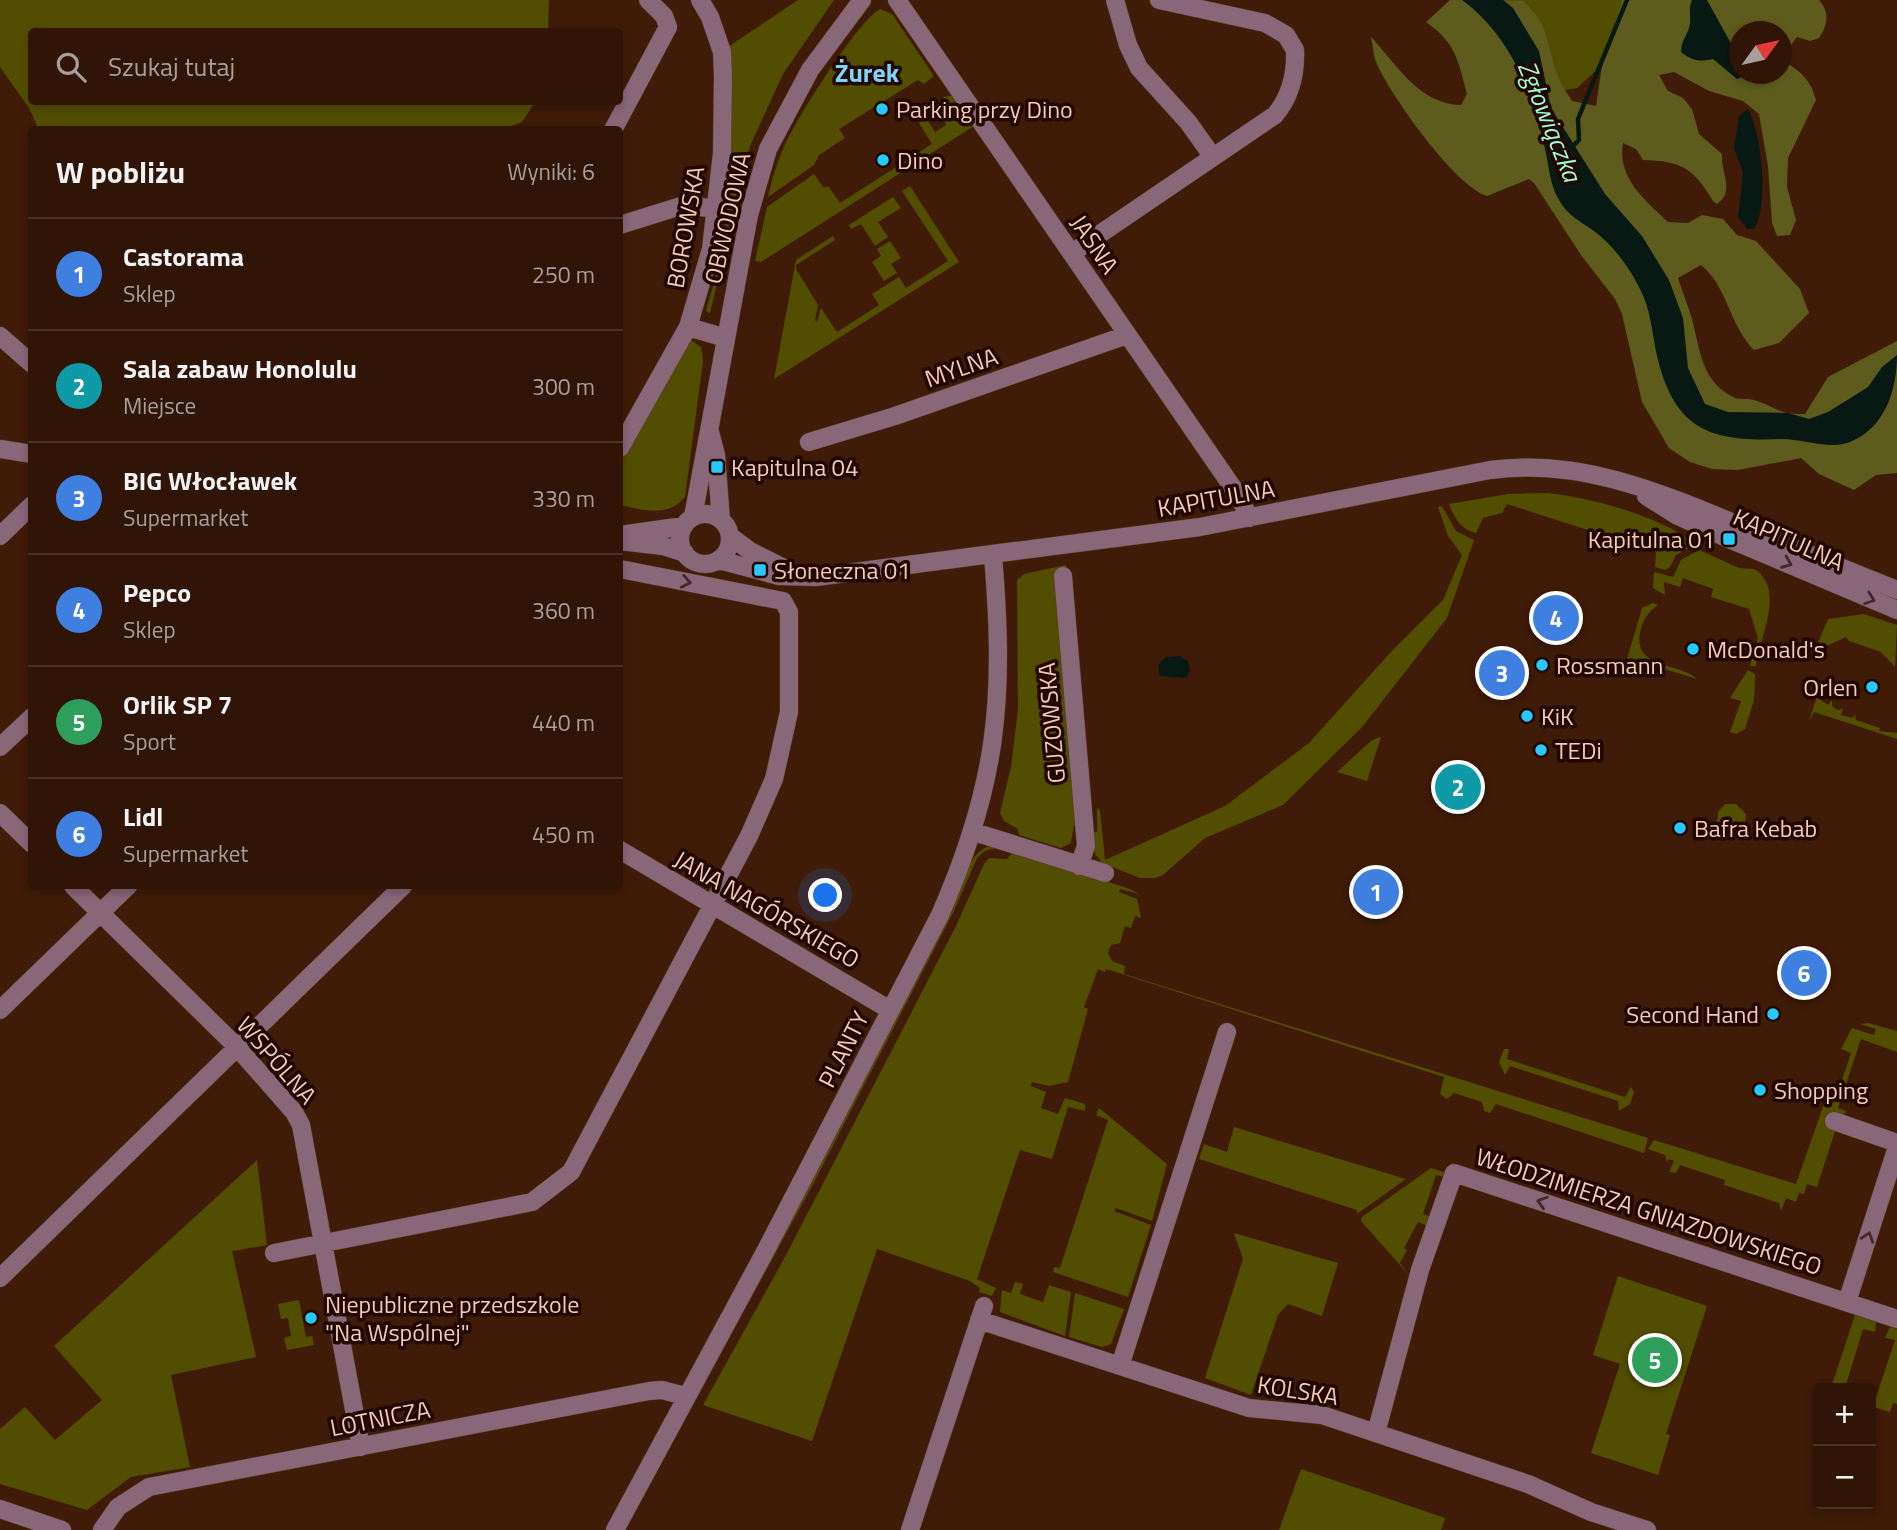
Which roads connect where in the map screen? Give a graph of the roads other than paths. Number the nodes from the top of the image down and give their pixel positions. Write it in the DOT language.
graph roads {
  1 [pos="648,0"];
  2 [pos="700,0"];
  3 [pos="862,0"];
  4 [pos="897,0"];
  5 [pos="1115,0"];
  6 [pos="1159,0"];
  7 [pos="615,126"];
  8 [pos="1213,158"];
  9 [pos="717,209"];
  10 [pos="623,224"];
  11 [pos="1072,253"];
  12 [pos="688,327"];
  13 [pos="1127,335"];
  14 [pos="0,336"];
  15 [pos="726,338"];
  16 [pos="28,360"];
  17 [pos="710,432"];
  18 [pos="809,442"];
  19 [pos="623,443"];
  20 [pos="0,449"];
  21 [pos="28,453"];
  22 [pos="1628,484"];
  23 [pos="28,509"];
  24 [pos="1249,518"];
  25 [pos="689,521"];
  26 [pos="726,528"];
  27 [pos="623,534"];
  28 [pos="0,536"];
  29 [pos="623,541"];
  30 [pos="685,553"];
  31 [pos="993,556"];
  32 [pos="719,560"];
  33 [pos="623,570"];
  34 [pos="1063,576"];
  35 [pos="808,577"];
  36 [pos="1897,590"];
  37 [pos="1897,610"];
  38 [pos="28,721"];
  39 [pos="0,747"];
  40 [pos="0,813"];
  41 [pos="974,832"];
  42 [pos="28,840"];
  43 [pos="623,852"];
  44 [pos="1079,866"];
  45 [pos="1105,873"];
  46 [pos="76,889"];
  47 [pos="125,889"];
  48 [pos="400,889"];
  49 [pos="713,906"];
  50 [pos="100,913"];
  51 [pos="0,1010"];
  52 [pos="890,1010"];
  53 [pos="1227,1032"];
  54 [pos="236,1046"];
  55 [pos="1834,1121"];
  56 [pos="1897,1145"];
  57 [pos="322,1244"];
  58 [pos="274,1253"];
  59 [pos="0,1278"];
  60 [pos="1847,1301"];
  61 [pos="1897,1319"];
  62 [pos="1120,1366"];
  63 [pos="685,1396"];
  64 [pos="1376,1433"];
  65 [pos="361,1447"];
  66 [pos="0,1509"];
  67 [pos="62,1530"];
  68 [pos="102,1530"];
  69 [pos="615,1530"];
  70 [pos="910,1530"];
  71 [pos="1647,1530"];
  1 -- 7 [label="street"];
  2 -- 9 [label="street, BOROWSKA"];
  3 -- 15 [label="street, OBWODOWA"];
  4 -- 11 [label="street, JASNA"];
  5 -- 8 [label="street"];
  6 -- 8 [label="street"];
  8 -- 11 [label="street"];
  9 -- 10 [label="street"];
  9 -- 12 [label="street, BOROWSKA"];
  11 -- 13 [label="street, JASNA"];
  12 -- 15 [label="street"];
  12 -- 19 [label="street, BOROWSKA"];
  13 -- 18 [label="street, MYLNA"];
  13 -- 24 [label="street, JASNA"];
  14 -- 16 [label="street"];
  15 -- 17 [label="street, OBWODOWA"];
  17 -- 25 [label="street, OBWODOWA"];
  17 -- 26 [label="street, OBWODOWA"];
  20 -- 21 [label="street"];
  22 -- 24 [label="street, KAPITULNA"];
  22 -- 36 [label="street, KAPITULNA"];
  22 -- 37 [label="street, KAPITULNA, one-way"];
  23 -- 28 [label="street"];
  24 -- 31 [label="street, KAPITULNA"];
  25 -- 26 [label="street"];
  25 -- 27 [label="street"];
  25 -- 30 [label="street"];
  26 -- 32 [label="street"];
  26 -- 35 [label="street"];
  29 -- 30 [label="street"];
  30 -- 32 [label="street"];
  31 -- 35 [label="street, KAPITULNA"];
  31 -- 41 [label="street, PLANTY"];
  32 -- 35 [label="street, KAPITULNA"];
  33 -- 49 [label="street, one-way"];
  34 -- 44 [label="street, GUZOWSKA"];
  38 -- 39 [label="street"];
  40 -- 42 [label="street"];
  41 -- 44 [label="street"];
  41 -- 52 [label="street, PLANTY"];
  43 -- 49 [label="street, JANA NAGÓRSKIEGO"];
  44 -- 45 [label="street"];
  46 -- 50 [label="street, WSPÓLNA"];
  47 -- 50 [label="street"];
  48 -- 54 [label="street"];
  49 -- 52 [label="street, JANA NAGÓRSKIEGO"];
  49 -- 57 [label="street"];
  50 -- 51 [label="street"];
  50 -- 54 [label="street, WSPÓLNA"];
  52 -- 63 [label="street, PLANTY"];
  53 -- 62 [label="street"];
  54 -- 57 [label="street, WSPÓLNA"];
  54 -- 59 [label="street"];
  55 -- 56 [label="street, WŁODZIMIERZA GNIAZDOWSKIEGO"];
  60 -- 56 [label="street, WŁODZIMIERZA GNIAZDOWSKIEGO, one-way"];
  57 -- 58 [label="street"];
  57 -- 65 [label="street, WSPÓLNA"];
  60 -- 61 [label="street, WŁODZIMIERZA GNIAZDOWSKIEGO"];
  60 -- 64 [label="street, WŁODZIMIERZA GNIAZDOWSKIEGO, one-way"];
  62 -- 64 [label="street, KOLSKA"];
  62 -- 70 [label="street, KOLSKA"];
  63 -- 65 [label="street, LOTNICZA"];
  63 -- 69 [label="street, PLANTY"];
  64 -- 71 [label="street, KOLSKA"];
  65 -- 68 [label="street, LOTNICZA"];
  66 -- 67 [label="street"];
}
